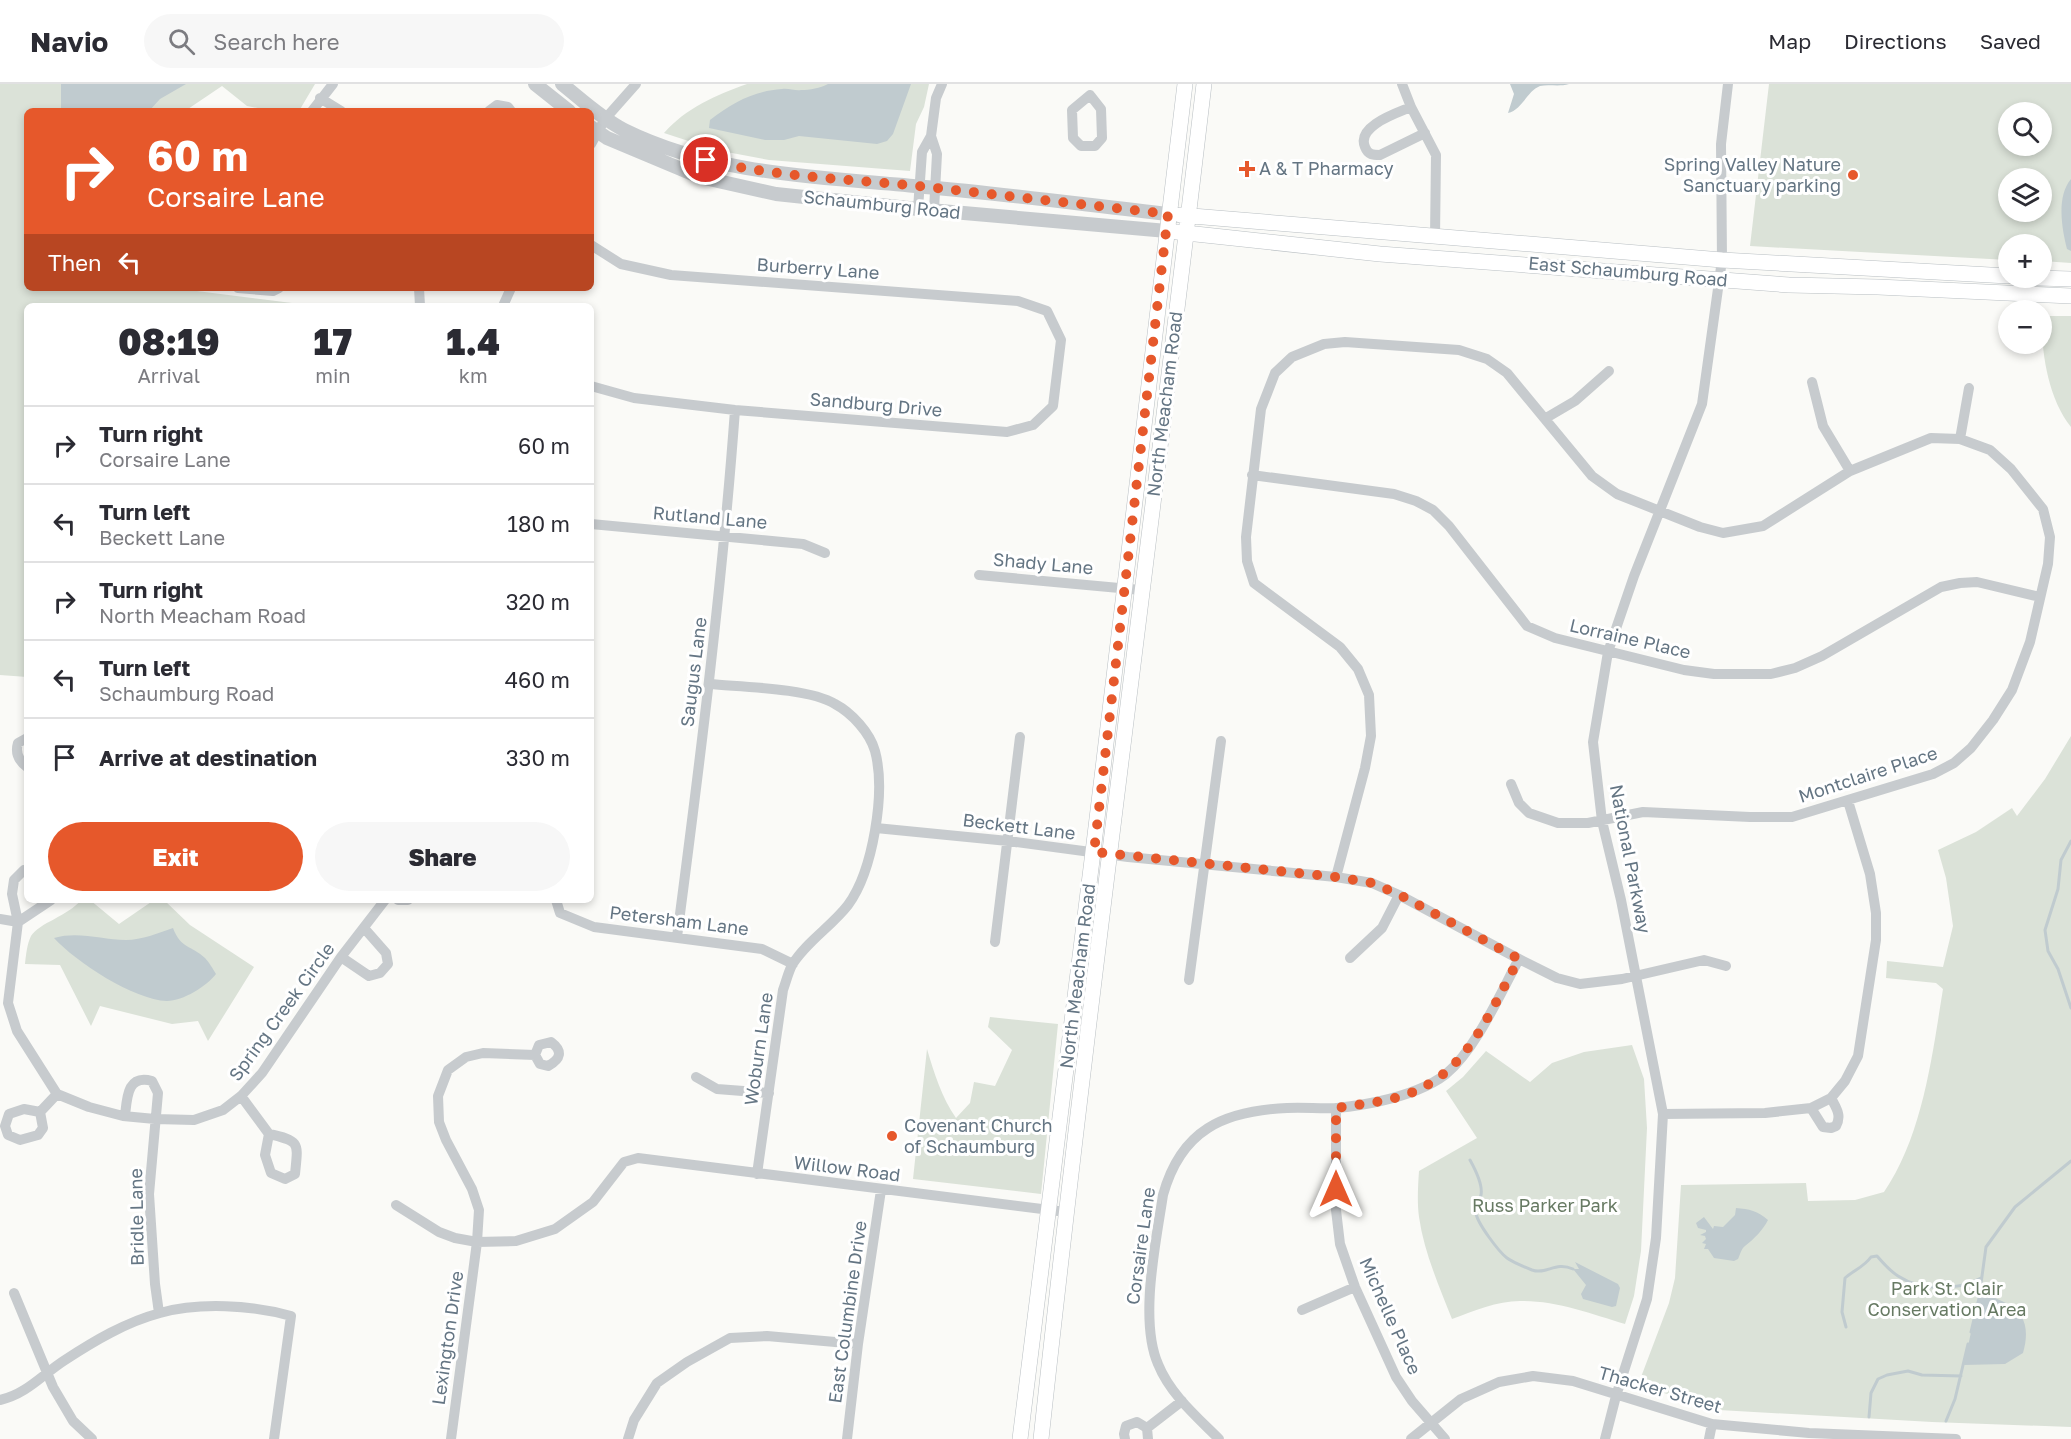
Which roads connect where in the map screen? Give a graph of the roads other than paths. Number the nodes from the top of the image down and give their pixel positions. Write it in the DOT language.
graph roads {
  1 [pos="333,84"];
  2 [pos="535,84"];
  3 [pos="562,84"];
  4 [pos="636,84"];
  5 [pos="942,84"];
  6 [pos="1185,84"];
  7 [pos="1204,84"];
  8 [pos="1402,84"];
  9 [pos="1728,84"];
  10 [pos="1091,89"];
  11 [pos="320,98"];
  12 [pos="1411,106"];
  13 [pos="314,108"];
  14 [pos="336,108"];
  15 [pos="493,108"];
  16 [pos="509,108"];
  17 [pos="565,108"];
  18 [pos="592,108"];
  19 [pos="594,109"];
  20 [pos="606,119"];
  21 [pos="594,133"];
  22 [pos="1425,133"];
  23 [pos="594,134"];
  24 [pos="931,136"];
  25 [pos="920,186"];
  26 [pos="935,188"];
  27 [pos="918,209"];
  28 [pos="934,210"];
  29 [pos="1168,214"];
  30 [pos="1189,216"];
  31 [pos="1167,231"];
  32 [pos="1186,232"];
  33 [pos="1435,237"];
  34 [pos="594,247"];
  35 [pos="1722,260"];
  36 [pos="1998,275"];
  37 [pos="2052,278"];
  38 [pos="2071,279"];
  39 [pos="1719,280"];
  40 [pos="2071,296"];
  41 [pos="1047,311"];
  42 [pos="1610,371"];
  43 [pos="1812,382"];
  44 [pos="594,387"];
  45 [pos="1969,388"];
  46 [pos="735,410"];
  47 [pos="1546,418"];
  48 [pos="1960,439"];
  49 [pos="1850,471"];
  50 [pos="1252,475"];
  51 [pos="1660,512"];
  52 [pos="594,524"];
  53 [pos="726,536"];
  54 [pos="825,553"];
  55 [pos="979,575"];
  56 [pos="1124,588"];
  57 [pos="1141,590"];
  58 [pos="2040,597"];
  59 [pos="1608,652"];
  60 [pos="710,684"];
  61 [pos="1020,737"];
  62 [pos="24,740"];
  63 [pos="1221,741"];
  64 [pos="24,763"];
  65 [pos="1511,784"];
  66 [pos="1848,801"];
  67 [pos="1602,821"];
  68 [pos="876,828"];
  69 [pos="1008,841"];
  70 [pos="1094,852"];
  71 [pos="1110,854"];
  72 [pos="1204,864"];
  73 [pos="24,870"];
  74 [pos="1336,877"];
  75 [pos="1400,895"];
  76 [pos="46,903"];
  77 [pos="384,903"];
  78 [pos="557,903"];
  79 [pos="0,920"];
  80 [pos="18,922"];
  81 [pos="364,928"];
  82 [pos="677,937"];
  83 [pos="995,942"];
  84 [pos="341,957"];
  85 [pos="1350,958"];
  86 [pos="1519,959"];
  87 [pos="793,964"];
  88 [pos="1726,966"];
  89 [pos="1636,976"];
  90 [pos="1189,980"];
  91 [pos="535,1055"];
  92 [pos="696,1077"];
  93 [pos="769,1093"];
  94 [pos="57,1094"];
  95 [pos="241,1096"];
  96 [pos="1831,1098"];
  97 [pos="1336,1108"];
  98 [pos="1811,1108"];
  99 [pos="40,1112"];
  100 [pos="1663,1114"];
  101 [pos="125,1116"];
  102 [pos="155,1119"];
  103 [pos="269,1134"];
  104 [pos="758,1174"];
  105 [pos="881,1190"];
  106 [pos="396,1205"];
  107 [pos="1049,1211"];
  108 [pos="1066,1212"];
  109 [pos="477,1242"];
  110 [pos="1355,1287"];
  111 [pos="14,1293"];
  112 [pos="1302,1310"];
  113 [pos="159,1313"];
  114 [pos="858,1344"];
  115 [pos="47,1374"];
  116 [pos="1616,1396"];
  117 [pos="0,1400"];
  118 [pos="1182,1401"];
  119 [pos="1431,1422"];
  120 [pos="1712,1424"];
  121 [pos="1148,1433"];
  122 [pos="92,1439"];
  123 [pos="274,1439"];
  124 [pos="451,1439"];
  125 [pos="628,1439"];
  126 [pos="848,1439"];
  127 [pos="1020,1439"];
  128 [pos="1041,1439"];
  129 [pos="1125,1439"];
  130 [pos="1219,1439"];
  131 [pos="1411,1439"];
  132 [pos="1446,1439"];
  133 [pos="1605,1439"];
  134 [pos="1709,1439"];
  135 [pos="1956,1439"];
  1 -- 11 [label="street"];
  2 -- 17 [label="street"];
  3 -- 18 [label="street, Schaumburg Road"];
  4 -- 20 [label="street"];
  5 -- 24 [label="street"];
  6 -- 29 [label="main road, North Meacham Road"];
  7 -- 30 [label="main road, North Meacham Road"];
  8 -- 12 [label="street"];
  9 -- 35 [label="street, National Parkway"];
  10 -- 10 [label="street"];
  11 -- 13 [label="street"];
  11 -- 14 [label="street"];
  12 -- 22 [label="street"];
  12 -- 22 [label="street"];
  15 -- 16 [label="street"];
  19 -- 20 [label="street, Schaumburg Road"];
  20 -- 21 [label="street"];
  20 -- 25 [label="street, Schaumburg Road"];
  22 -- 33 [label="street"];
  23 -- 27 [label="street, Schaumburg Road"];
  24 -- 25 [label="street"];
  24 -- 26 [label="street"];
  25 -- 26 [label="street, Schaumburg Road"];
  25 -- 27 [label="street"];
  26 -- 28 [label="street"];
  26 -- 29 [label="street, Schaumburg Road"];
  27 -- 28 [label="street, Schaumburg Road"];
  28 -- 31 [label="street, Schaumburg Road"];
  29 -- 30 [label="main road, Schaumburg Road"];
  29 -- 31 [label="main road, North Meacham Road"];
  30 -- 32 [label="main road, North Meacham Road"];
  30 -- 33 [label="main road, East Schaumburg Road"];
  31 -- 32 [label="main road, Schaumburg Road"];
  31 -- 56 [label="main road, North Meacham Road"];
  32 -- 39 [label="main road, East Schaumburg Road"];
  32 -- 57 [label="main road, North Meacham Road"];
  33 -- 35 [label="main road, East Schaumburg Road"];
  34 -- 41 [label="street, Burberry Lane"];
  35 -- 36 [label="main road, East Schaumburg Road"];
  35 -- 39 [label="street, National Parkway"];
  37 -- 38 [label="main road"];
  39 -- 40 [label="main road, East Schaumburg Road"];
  39 -- 51 [label="street, National Parkway"];
  41 -- 46 [label="street, Sandburg Drive"];
  42 -- 47 [label="street"];
  43 -- 49 [label="street"];
  44 -- 46 [label="street, Sandburg Drive"];
  45 -- 48 [label="street"];
  46 -- 53 [label="street, Saugus Lane"];
  47 -- 50 [label="street, Montclaire Place"];
  47 -- 51 [label="street, Montclaire Place"];
  48 -- 49 [label="street, Montclaire Place"];
  48 -- 58 [label="street, Montclaire Place"];
  49 -- 51 [label="street, Montclaire Place"];
  50 -- 59 [label="street, Lorraine Place"];
  50 -- 74 [label="street"];
  51 -- 59 [label="street, National Parkway"];
  52 -- 53 [label="street, Rutland Lane"];
  53 -- 54 [label="street, Rutland Lane"];
  53 -- 60 [label="street, Saugus Lane"];
  55 -- 56 [label="street, Shady Lane"];
  56 -- 57 [label="street, Shady Lane"];
  56 -- 70 [label="main road, North Meacham Road"];
  57 -- 71 [label="main road, North Meacham Road"];
  58 -- 59 [label="street, Lorraine Place"];
  58 -- 66 [label="street, Montclaire Place"];
  59 -- 67 [label="street, National Parkway"];
  60 -- 68 [label="street, Woburn Lane"];
  60 -- 82 [label="street, Saugus Lane"];
  61 -- 69 [label="street"];
  62 -- 64 [label="street"];
  63 -- 72 [label="street"];
  65 -- 67 [label="street, Montclaire Place"];
  66 -- 67 [label="street, Montclaire Place"];
  66 -- 96 [label="street"];
  67 -- 89 [label="street, National Parkway"];
  68 -- 69 [label="street, Beckett Lane"];
  68 -- 87 [label="street, Woburn Lane"];
  69 -- 70 [label="street, Beckett Lane"];
  69 -- 83 [label="street"];
  70 -- 71 [label="street, Beckett Lane"];
  70 -- 107 [label="main road, North Meacham Road"];
  71 -- 72 [label="street, Beckett Lane"];
  71 -- 108 [label="main road, North Meacham Road"];
  72 -- 74 [label="street, Beckett Lane"];
  72 -- 90 [label="street"];
  73 -- 80 [label="street"];
  74 -- 75 [label="street, Beckett Lane"];
  75 -- 85 [label="street"];
  75 -- 86 [label="street, Beckett Lane"];
  76 -- 80 [label="street"];
  77 -- 81 [label="street, Spring Creek Circle"];
  78 -- 82 [label="street, Petersham Lane"];
  79 -- 80 [label="street"];
  80 -- 94 [label="street"];
  81 -- 84 [label="street, Spring Creek Circle"];
  81 -- 84 [label="street"];
  82 -- 87 [label="street, Petersham Lane"];
  84 -- 95 [label="street, Spring Creek Circle"];
  86 -- 89 [label="street, Beckett Lane"];
  86 -- 97 [label="street, Corsaire Lane"];
  87 -- 93 [label="street, Woburn Lane"];
  88 -- 89 [label="street, Beckett Lane"];
  89 -- 100 [label="street, National Parkway"];
  91 -- 109 [label="street, Lexington Drive"];
  92 -- 93 [label="street"];
  93 -- 104 [label="street, Woburn Lane"];
  94 -- 99 [label="street"];
  94 -- 101 [label="street, Spring Creek Circle"];
  95 -- 102 [label="street, Spring Creek Circle"];
  95 -- 103 [label="street"];
  96 -- 98 [label="street"];
  96 -- 98 [label="street"];
  97 -- 110 [label="street, Michelle Place"];
  97 -- 118 [label="street, Corsaire Lane"];
  98 -- 100 [label="street"];
  100 -- 116 [label="street, National Parkway"];
  101 -- 102 [label="street, Spring Creek Circle"];
  101 -- 102 [label="street, Bridle Lane"];
  102 -- 113 [label="street, Bridle Lane"];
  104 -- 105 [label="street, Willow Road"];
  104 -- 109 [label="street, Willow Road"];
  105 -- 107 [label="street, Willow Road"];
  105 -- 114 [label="street, East Columbine Drive"];
  106 -- 109 [label="street"];
  107 -- 108 [label="street, Willow Road"];
  107 -- 127 [label="main road, North Meacham Road"];
  108 -- 128 [label="main road, North Meacham Road"];
  109 -- 124 [label="street, Lexington Drive"];
  110 -- 112 [label="street"];
  110 -- 119 [label="street, Michelle Place"];
  111 -- 115 [label="street"];
  113 -- 115 [label="street"];
  113 -- 123 [label="street"];
  114 -- 125 [label="street"];
  114 -- 126 [label="street, East Columbine Drive"];
  115 -- 117 [label="street"];
  115 -- 122 [label="street"];
  116 -- 119 [label="street, Thacker Street"];
  116 -- 120 [label="street, Thacker Street"];
  116 -- 133 [label="street, National Parkway"];
  118 -- 121 [label="street"];
  118 -- 130 [label="street"];
  119 -- 131 [label="street, Thacker Street"];
  119 -- 132 [label="street, Michelle Place"];
  120 -- 134 [label="street"];
  120 -- 135 [label="street, Thacker Street"];
  121 -- 129 [label="street"];
}
